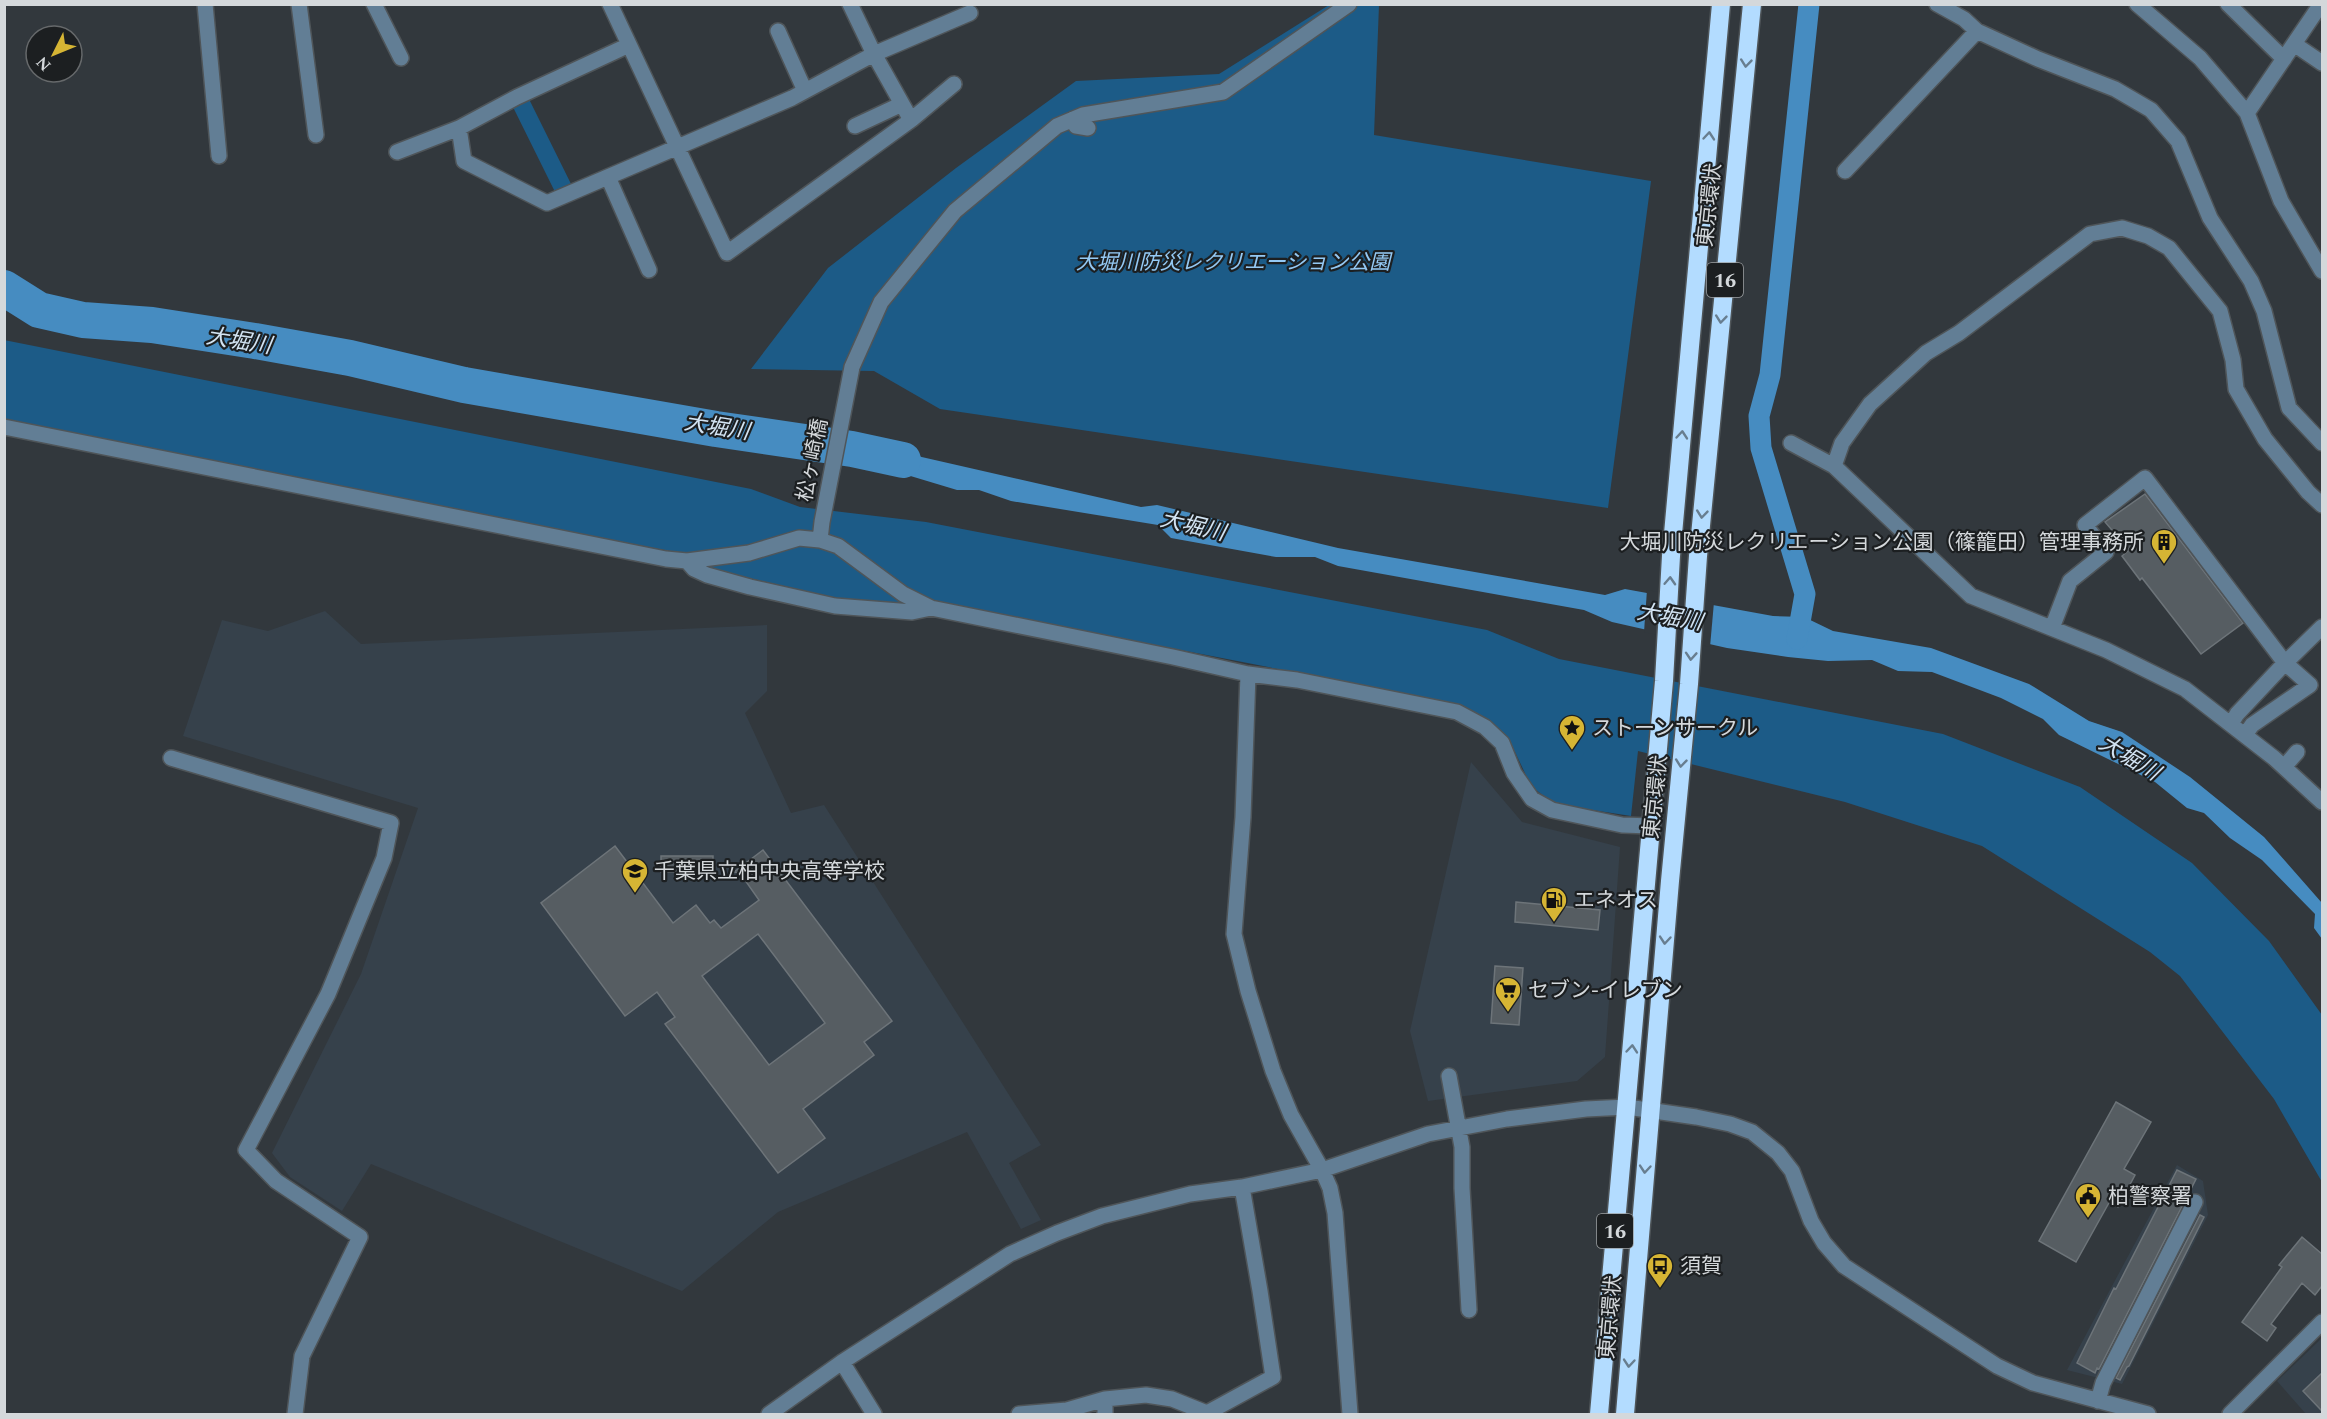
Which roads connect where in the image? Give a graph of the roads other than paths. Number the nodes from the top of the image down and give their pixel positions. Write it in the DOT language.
graph roads {
  1 [pos="205,4"];
  2 [pos="299,4"];
  3 [pos="374,4"];
  4 [pos="610,4"];
  5 [pos="850,4"];
  6 [pos="1349,4"];
  7 [pos="1721,4"];
  8 [pos="1752,4"];
  9 [pos="1937,4"];
  10 [pos="2137,4"];
  11 [pos="2228,4"];
  12 [pos="2317,6"];
  13 [pos="970,13"];
  14 [pos="778,31"];
  15 [pos="1977,31"];
  16 [pos="2294,44"];
  17 [pos="629,45"];
  18 [pos="874,54"];
  19 [pos="401,58"];
  20 [pos="2284,59"];
  21 [pos="2322,63"];
  22 [pos="954,84"];
  23 [pos="805,91"];
  24 [pos="902,104"];
  25 [pos="2247,112"];
  26 [pos="1073,119"];
  27 [pos="911,120"];
  28 [pos="855,126"];
  29 [pos="459,128"];
  30 [pos="1088,128"];
  31 [pos="316,135"];
  32 [pos="678,147"];
  33 [pos="397,152"];
  34 [pos="219,156"];
  35 [pos="1845,171"];
  36 [pos="608,177"];
  37 [pos="649,270"];
  38 [pos="2322,271"];
  39 [pos="4,427"];
  40 [pos="1791,443"];
  41 [pos="2322,443"];
  42 [pos="1834,466"];
  43 [pos="2322,505"];
  44 [pos="820,540"];
  45 [pos="687,561"];
  46 [pos="931,608"];
  47 [pos="2322,627"];
  48 [pos="2052,628"];
  49 [pos="2285,663"];
  50 [pos="1248,674"];
  51 [pos="2231,724"];
  52 [pos="2245,735"];
  53 [pos="2298,752"];
  54 [pos="171,758"];
  55 [pos="2284,767"];
  56 [pos="2322,802"];
  57 [pos="1651,826"];
  58 [pos="1449,1076"];
  59 [pos="1627,1107"];
  60 [pos="1650,1111"];
  61 [pos="1458,1128"];
  62 [pos="1322,1170"];
  63 [pos="1242,1187"];
  64 [pos="2195,1202"];
  65 [pos="1469,1310"];
  66 [pos="2322,1322"];
  67 [pos="842,1362"];
  68 [pos="2098,1401"];
  69 [pos="1105,1407"];
  70 [pos="295,1414"];
  71 [pos="769,1414"];
  72 [pos="874,1414"];
  73 [pos="1019,1414"];
  74 [pos="1350,1414"];
  75 [pos="1599,1414"];
  76 [pos="1624,1414"];
  77 [pos="2148,1414"];
  78 [pos="2230,1414"];
  1 -- 34 [label="street"];
  2 -- 31 [label="street"];
  3 -- 19 [label="street"];
  4 -- 17 [label="street"];
  5 -- 18 [label="street"];
  6 -- 26 [label="street, 松ヶ崎橋"];
  57 -- 7 [label="highway, 東京環状 / 16, one-way"];
  8 -- 60 [label="highway, 東京環状 / 16, one-way"];
  9 -- 15 [label="street"];
  10 -- 25 [label="street"];
  11 -- 20 [label="street"];
  12 -- 16 [label="street"];
  13 -- 18 [label="street"];
  14 -- 23 [label="street"];
  15 -- 35 [label="street"];
  15 -- 41 [label="street"];
  16 -- 20 [label="street"];
  16 -- 21 [label="street"];
  17 -- 29 [label="street"];
  17 -- 32 [label="street"];
  18 -- 23 [label="street"];
  18 -- 24 [label="street"];
  20 -- 25 [label="street"];
  22 -- 27 [label="street"];
  23 -- 32 [label="street"];
  24 -- 27 [label="street"];
  24 -- 28 [label="street"];
  25 -- 38 [label="street"];
  26 -- 30 [label="street"];
  26 -- 44 [label="street, 松ヶ崎橋"];
  27 -- 32 [label="street"];
  29 -- 33 [label="street"];
  29 -- 36 [label="street"];
  32 -- 36 [label="street"];
  36 -- 37 [label="street"];
  39 -- 45 [label="street"];
  40 -- 42 [label="street"];
  42 -- 43 [label="street"];
  42 -- 48 [label="street"];
  44 -- 45 [label="street"];
  44 -- 46 [label="street"];
  45 -- 46 [label="street"];
  46 -- 50 [label="street"];
  47 -- 49 [label="street"];
  48 -- 49 [label="street"];
  48 -- 51 [label="street"];
  49 -- 51 [label="street"];
  49 -- 52 [label="street"];
  50 -- 57 [label="street"];
  50 -- 62 [label="street"];
  51 -- 52 [label="street"];
  52 -- 55 [label="street"];
  53 -- 55 [label="street"];
  54 -- 70 [label="street"];
  55 -- 56 [label="street"];
  59 -- 57 [label="highway, 東京環状 / 16, one-way"];
  58 -- 61 [label="street"];
  59 -- 60 [label="street"];
  59 -- 61 [label="street"];
  59 -- 75 [label="highway, 東京環状 / 16"];
  60 -- 68 [label="street"];
  60 -- 76 [label="highway, 東京環状 / 16, one-way"];
  61 -- 62 [label="street"];
  61 -- 65 [label="street"];
  62 -- 63 [label="street"];
  62 -- 74 [label="street"];
  63 -- 67 [label="street"];
  63 -- 69 [label="street"];
  64 -- 68 [label="street"];
  66 -- 78 [label="street"];
  67 -- 71 [label="street"];
  67 -- 72 [label="street"];
  68 -- 77 [label="street"];
  69 -- 73 [label="street"];
}
